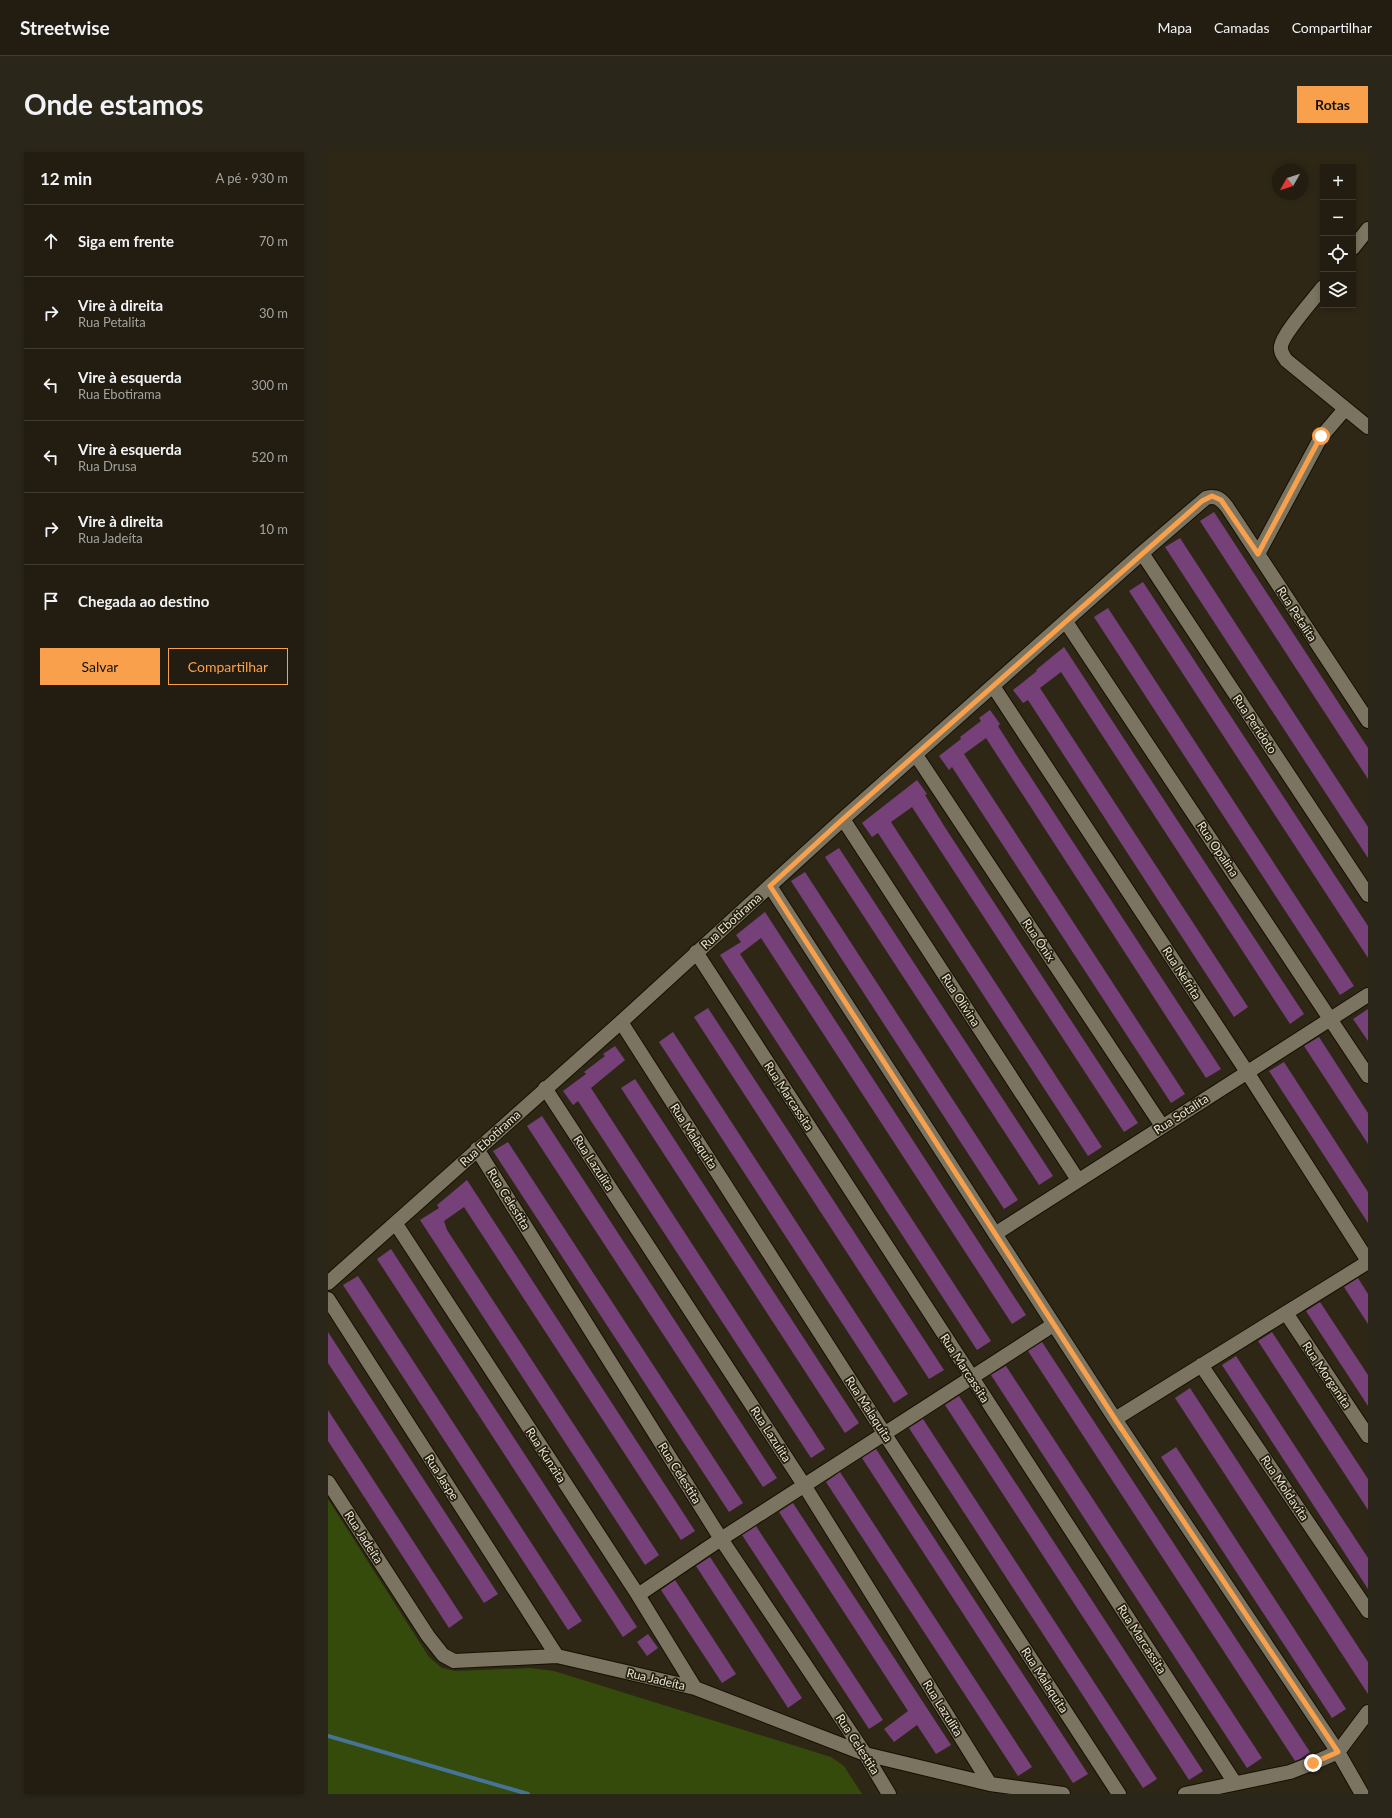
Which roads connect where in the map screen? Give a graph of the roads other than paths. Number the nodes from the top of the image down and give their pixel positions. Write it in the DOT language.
graph roads {
  1 [pos="1368,229"];
  2 [pos="1356,244"];
  3 [pos="1320,291"];
  4 [pos="1344,409"];
  5 [pos="1368,426"];
  6 [pos="1227,507"];
  7 [pos="1142,553"];
  8 [pos="1258,554"];
  9 [pos="1066,622"];
  10 [pos="993,686"];
  11 [pos="1368,721"];
  12 [pos="916,755"];
  13 [pos="843,819"];
  14 [pos="770,886"];
  15 [pos="1368,895"];
  16 [pos="696,952"];
  17 [pos="1368,995"];
  18 [pos="1331,1018"];
  19 [pos="621,1022"];
  20 [pos="1247,1072"];
  21 [pos="1368,1076"];
  22 [pos="545,1088"];
  23 [pos="1162,1126"];
  24 [pos="477,1149"];
  25 [pos="1078,1180"];
  26 [pos="396,1224"];
  27 [pos="995,1234"];
  28 [pos="1368,1262"];
  29 [pos="328,1283"];
  30 [pos="328,1299"];
  31 [pos="1286,1313"];
  32 [pos="1053,1324"];
  33 [pos="1201,1365"];
  34 [pos="971,1377"];
  35 [pos="1115,1419"];
  36 [pos="884,1433"];
  37 [pos="1368,1436"];
  38 [pos="328,1482"];
  39 [pos="804,1485"];
  40 [pos="721,1539"];
  41 [pos="638,1595"];
  42 [pos="1368,1611"];
  43 [pos="556,1656"];
  44 [pos="695,1688"];
  45 [pos="1368,1712"];
  46 [pos="1338,1752"];
  47 [pos="866,1754"];
  48 [pos="1235,1783"];
  49 [pos="990,1784"];
  50 [pos="889,1794"];
  51 [pos="1063,1794"];
  52 [pos="1119,1794"];
  53 [pos="1185,1794"];
  54 [pos="1362,1794"];
  1 -- 2 [label="street"];
  3 -- 4 [label="street"];
  4 -- 5 [label="street"];
  4 -- 8 [label="street"];
  6 -- 7 [label="street, Rua Ebotirama"];
  6 -- 8 [label="street, Rua Petalita"];
  7 -- 9 [label="street, Rua Ebotirama"];
  7 -- 15 [label="street, Rua Peridoto"];
  8 -- 11 [label="street, Rua Petalita"];
  9 -- 10 [label="street, Rua Ebotirama"];
  9 -- 18 [label="street, Rua Opalina"];
  10 -- 12 [label="street, Rua Ebotirama"];
  10 -- 20 [label="street, Rua Nefrita"];
  12 -- 13 [label="street, Rua Ebotirama"];
  12 -- 23 [label="street, Rua Ônix"];
  13 -- 14 [label="street, Rua Ebotirama"];
  13 -- 25 [label="street, Rua Olivina"];
  14 -- 16 [label="street, Rua Ebotirama"];
  14 -- 27 [label="street"];
  16 -- 19 [label="street, Rua Ebotirama"];
  16 -- 34 [label="street, Rua Marcassita"];
  17 -- 18 [label="street, Rua Sotalita"];
  18 -- 20 [label="street, Rua Sotalita"];
  18 -- 21 [label="street, Rua Opalina"];
  19 -- 22 [label="street, Rua Ebotirama"];
  19 -- 36 [label="street, Rua Malaquita"];
  20 -- 23 [label="street, Rua Sotalita"];
  20 -- 28 [label="street, Rua Nefrita"];
  22 -- 24 [label="street, Rua Ebotirama"];
  22 -- 39 [label="street, Rua Lazulita"];
  23 -- 25 [label="street, Rua Sotalita"];
  24 -- 26 [label="street, Rua Ebotirama"];
  24 -- 40 [label="street, Rua Celestita"];
  25 -- 27 [label="street, Rua Sotalita"];
  26 -- 29 [label="street, Rua Ebotirama"];
  26 -- 41 [label="street, Rua Kunzita"];
  27 -- 32 [label="street"];
  28 -- 31 [label="street"];
  30 -- 43 [label="street, Rua Jaspe"];
  31 -- 33 [label="street"];
  31 -- 37 [label="street, Rua Morganita"];
  32 -- 34 [label="street"];
  32 -- 35 [label="street"];
  33 -- 35 [label="street"];
  33 -- 42 [label="street, Rua Moldavita"];
  34 -- 36 [label="street"];
  34 -- 48 [label="street, Rua Marcassita"];
  35 -- 46 [label="street"];
  36 -- 39 [label="street"];
  36 -- 52 [label="street, Rua Malaquita"];
  38 -- 43 [label="street, Rua Jadeíta"];
  39 -- 40 [label="street"];
  39 -- 49 [label="street, Rua Lazulita"];
  40 -- 41 [label="street"];
  40 -- 47 [label="street, Rua Celestita"];
  41 -- 44 [label="street, Rua Kunzita"];
  43 -- 44 [label="street, Rua Jadeíta"];
  44 -- 47 [label="street, Rua Jadeíta"];
  45 -- 46 [label="street"];
  46 -- 48 [label="street"];
  46 -- 54 [label="street"];
  47 -- 49 [label="street, Rua Jadeíta"];
  47 -- 50 [label="street, Rua Celestita"];
  48 -- 53 [label="street"];
  49 -- 51 [label="street, Rua Jadeíta"];
}
